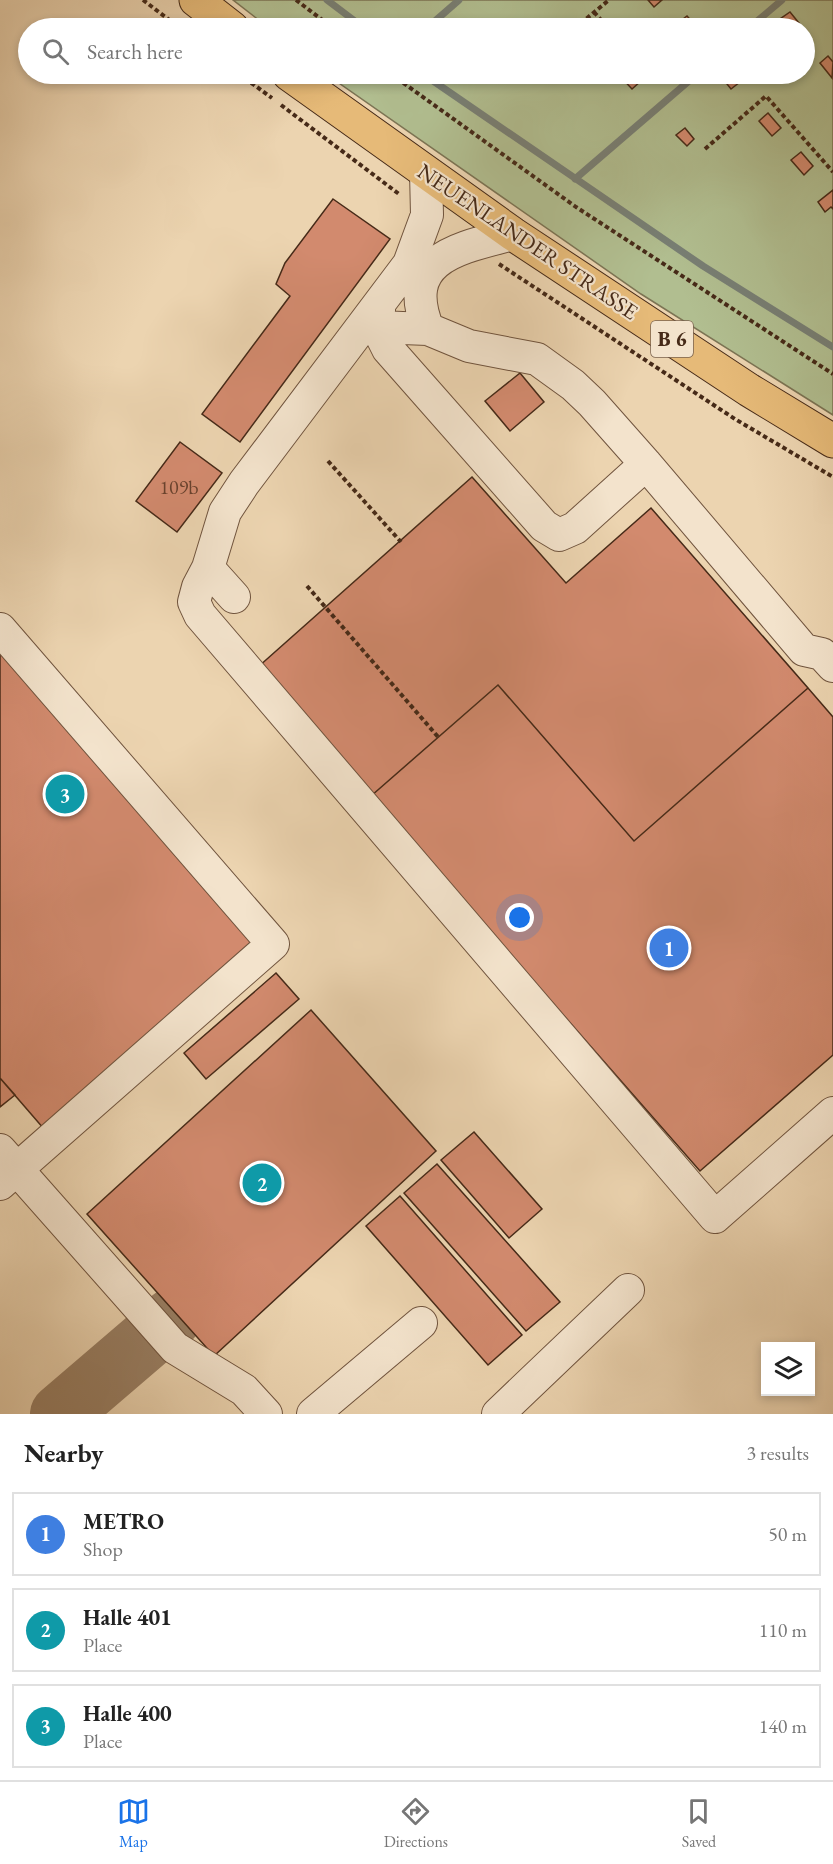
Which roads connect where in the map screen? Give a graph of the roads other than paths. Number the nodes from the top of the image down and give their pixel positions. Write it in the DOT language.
graph roads {
  1 [pos="196,0"];
  2 [pos="219,18"];
  3 [pos="303,84"];
  4 [pos="426,172"];
  5 [pos="513,234"];
  6 [pos="379,314"];
  7 [pos="428,329"];
  8 [pos="833,441"];
  9 [pos="646,464"];
  10 [pos="208,568"];
  11 [pos="234,597"];
  12 [pos="0,629"];
  13 [pos="833,666"];
  14 [pos="833,1113"];
  15 [pos="6,1168"];
  16 [pos="627,1290"];
  17 [pos="421,1323"];
  18 [pos="318,1412"];
  19 [pos="266,1414"];
  20 [pos="498,1414"];
  1 -- 2 [label="main road"];
  3 -- 4 [label="main road, NEUENLANDER STRASSE / B 6"];
  4 -- 5 [label="main road, NEUENLANDER STRASSE / B 6"];
  4 -- 6 [label="lane"];
  5 -- 7 [label="lane"];
  5 -- 8 [label="main road, NEUENLANDER STRASSE / B 6"];
  6 -- 7 [label="lane"];
  6 -- 9 [label="lane"];
  6 -- 10 [label="lane"];
  7 -- 9 [label="lane"];
  9 -- 13 [label="lane"];
  10 -- 11 [label="lane"];
  10 -- 14 [label="lane"];
  12 -- 15 [label="lane"];
  15 -- 19 [label="lane"];
  16 -- 20 [label="lane"];
  17 -- 18 [label="lane"];
}
